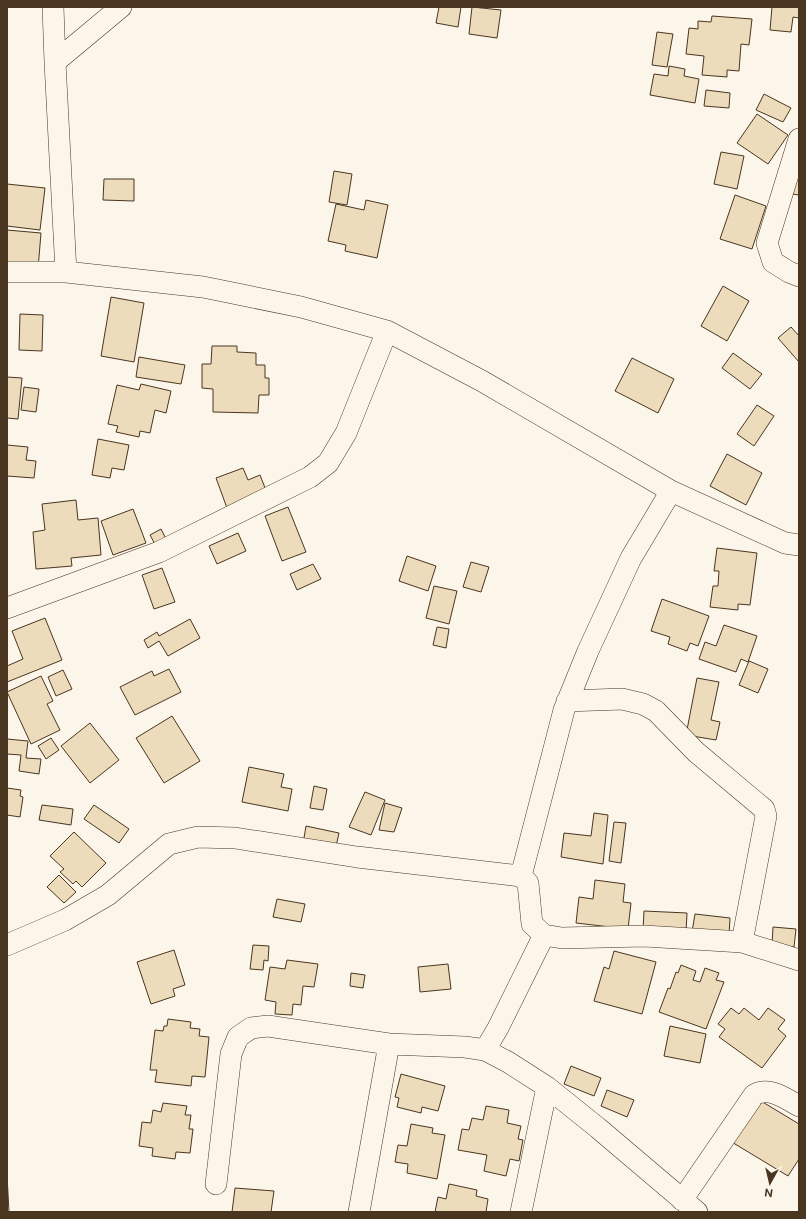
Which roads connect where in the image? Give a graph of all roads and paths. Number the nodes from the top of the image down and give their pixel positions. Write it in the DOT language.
graph roads {
  1 [pos="53,7"];
  2 [pos="121,7"];
  3 [pos="55,62"];
  4 [pos="799,139"];
  5 [pos="7,272"];
  6 [pos="66,272"];
  7 [pos="799,276"];
  8 [pos="388,331"];
  9 [pos="671,491"];
  10 [pos="799,545"];
  11 [pos="7,608"];
  12 [pos="567,701"];
  13 [pos="521,876"];
  14 [pos="544,935"];
  15 [pos="742,942"];
  16 [pos="7,945"];
  17 [pos="799,960"];
  18 [pos="389,1044"];
  19 [pos="485,1050"];
  20 [pos="547,1087"];
  21 [pos="799,1106"];
  22 [pos="216,1184"];
  23 [pos="689,1206"];
  24 [pos="359,1212"];
  25 [pos="521,1212"];
  1 -- 3 [label="street"];
  2 -- 3 [label="street"];
  3 -- 6 [label="street"];
  4 -- 7 [label="street"];
  5 -- 6 [label="street"];
  6 -- 8 [label="street"];
  8 -- 9 [label="street"];
  8 -- 11 [label="street"];
  9 -- 10 [label="street"];
  9 -- 12 [label="street"];
  12 -- 13 [label="street"];
  12 -- 15 [label="street"];
  13 -- 14 [label="street"];
  13 -- 16 [label="street"];
  14 -- 15 [label="street"];
  14 -- 19 [label="street"];
  15 -- 17 [label="street"];
  18 -- 19 [label="street"];
  18 -- 22 [label="street"];
  18 -- 24 [label="street"];
  19 -- 20 [label="street"];
  20 -- 23 [label="street"];
  20 -- 25 [label="street"];
  21 -- 23 [label="street"];
}
